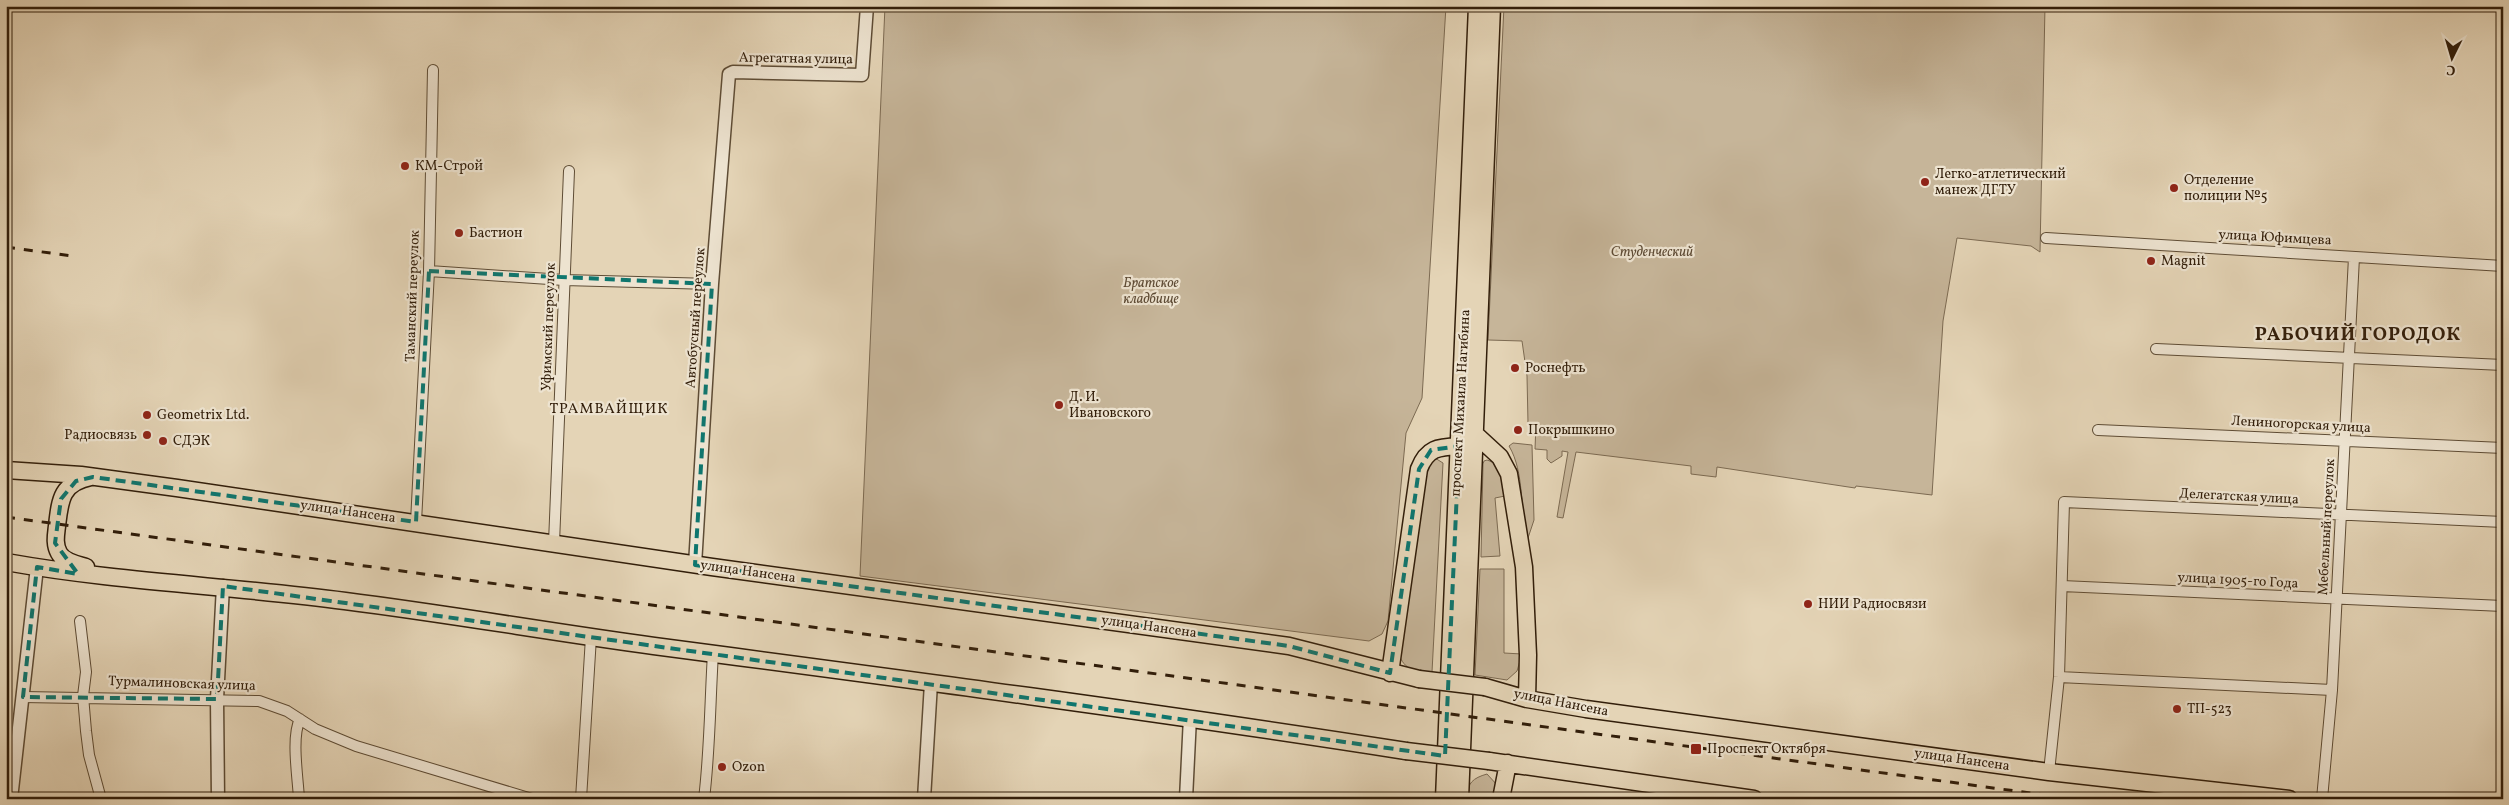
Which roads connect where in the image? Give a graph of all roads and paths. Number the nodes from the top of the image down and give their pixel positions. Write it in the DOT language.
graph roads {
  1 [pos="867,6"];
  2 [pos="1477,6"];
  3 [pos="1492,6"];
  4 [pos="434,70"];
  5 [pos="729,74"];
  6 [pos="569,171"];
  7 [pos="2046,238"];
  8 [pos="2354,257"];
  9 [pos="2503,266"];
  10 [pos="428,271"];
  11 [pos="564,280"];
  12 [pos="712,284"];
  13 [pos="2156,349"];
  14 [pos="2349,358"];
  15 [pos="2503,365"];
  16 [pos="2098,430"];
  17 [pos="1475,434"];
  18 [pos="2345,441"];
  19 [pos="1459,446"];
  20 [pos="2503,448"];
  21 [pos="1492,451"];
  22 [pos="1474,458"];
  23 [pos="6,470"];
  24 [pos="25,472"];
  25 [pos="93,476"];
  26 [pos="60,498"];
  27 [pos="2342,515"];
  28 [pos="416,522"];
  29 [pos="2503,522"];
  30 [pos="56,544"];
  31 [pos="554,544"];
  32 [pos="6,562"];
  33 [pos="695,565"];
  34 [pos="37,567"];
  35 [pos="106,575"];
  36 [pos="224,586"];
  37 [pos="2062,586"];
  38 [pos="2337,599"];
  39 [pos="2503,606"];
  40 [pos="80,621"];
  41 [pos="592,637"];
  42 [pos="712,653"];
  43 [pos="1528,667"];
  44 [pos="1390,673"];
  45 [pos="2059,678"];
  46 [pos="932,683"];
  47 [pos="1492,689"];
  48 [pos="2332,690"];
  49 [pos="83,696"];
  50 [pos="23,697"];
  51 [pos="217,699"];
  52 [pos="1527,699"];
  53 [pos="1562,706"];
  54 [pos="1190,718"];
  55 [pos="300,719"];
  56 [pos="1508,763"];
  57 [pos="2049,772"];
  58 [pos="10,791"];
  59 [pos="101,799"];
  60 [pos="218,799"];
  61 [pos="299,799"];
  62 [pos="532,799"];
  63 [pos="580,799"];
  64 [pos="704,799"];
  65 [pos="924,799"];
  66 [pos="1186,799"];
  67 [pos="1444,799"];
  68 [pos="1460,799"];
  69 [pos="1501,799"];
  70 [pos="1754,799"];
  71 [pos="2289,799"];
  72 [pos="2322,799"];
  1 -- 5 [label="street, Агрегатная улица"];
  2 -- 19 [label="main road, проспект Михаила Нагибина"];
  3 -- 17 [label="main road, проспект Михаила Нагибина"];
  4 -- 10 [label="street, Таманский переулок"];
  5 -- 12 [label="street, Автобусный переулок"];
  6 -- 11 [label="street, Уфимский переулок"];
  7 -- 8 [label="street, улица Юфимцева"];
  8 -- 9 [label="street, улица Юфимцева"];
  8 -- 14 [label="street, Мебельный переулок"];
  10 -- 11 [label="street"];
  10 -- 28 [label="street, Таманский переулок"];
  11 -- 12 [label="street"];
  11 -- 31 [label="street, Уфимский переулок"];
  12 -- 33 [label="street, Автобусный переулок"];
  13 -- 14 [label="street"];
  14 -- 15 [label="street"];
  14 -- 18 [label="street, Мебельный переулок"];
  16 -- 18 [label="street, Лениногорская улица"];
  17 -- 21 [label="main road"];
  17 -- 22 [label="main road, проспект Михаила Нагибина"];
  18 -- 20 [label="street, Лениногорская улица"];
  18 -- 27 [label="street, Мебельный переулок"];
  19 -- 44 [label="main road"];
  19 -- 67 [label="main road, проспект Михаила Нагибина"];
  21 -- 22 [label="main road"];
  21 -- 43 [label="main road"];
  22 -- 68 [label="main road, проспект Михаила Нагибина"];
  23 -- 24 [label="main road, улица Нансена"];
  24 -- 25 [label="main road, улица Нансена"];
  24 -- 26 [label="main road"];
  25 -- 26 [label="main road"];
  25 -- 28 [label="main road, улица Нансена"];
  26 -- 30 [label="main road"];
  27 -- 29 [label="street, Делегатская улица"];
  27 -- 37 [label="street, Делегатская улица"];
  27 -- 38 [label="street, Мебельный переулок"];
  28 -- 31 [label="main road, улица Нансена"];
  30 -- 32 [label="main road"];
  30 -- 35 [label="main road"];
  31 -- 33 [label="main road, улица Нансена"];
  32 -- 34 [label="main road"];
  33 -- 44 [label="main road, улица Нансена"];
  34 -- 35 [label="main road"];
  34 -- 50 [label="street"];
  35 -- 36 [label="main road"];
  36 -- 41 [label="main road"];
  36 -- 51 [label="street"];
  37 -- 38 [label="street, улица 1905-го Года"];
  37 -- 45 [label="street"];
  38 -- 39 [label="street, улица 1905-го Года"];
  38 -- 48 [label="street, Мебельный переулок"];
  40 -- 49 [label="street"];
  41 -- 42 [label="main road"];
  41 -- 63 [label="street"];
  42 -- 46 [label="main road"];
  42 -- 64 [label="street"];
  43 -- 47 [label="main road"];
  43 -- 52 [label="main road"];
  43 -- 53 [label="main road"];
  44 -- 47 [label="main road, улица Нансена, bridge"];
  45 -- 48 [label="street"];
  45 -- 57 [label="street"];
  46 -- 54 [label="main road"];
  46 -- 65 [label="street"];
  47 -- 52 [label="main road, улица Нансена"];
  48 -- 72 [label="street, Мебельный переулок"];
  49 -- 50 [label="street, Турмалиновская улица"];
  49 -- 51 [label="street, Турмалиновская улица"];
  49 -- 59 [label="street"];
  50 -- 58 [label="street"];
  51 -- 55 [label="street, Турмалиновская улица"];
  51 -- 60 [label="street"];
  52 -- 53 [label="main road, улица Нансена"];
  53 -- 57 [label="main road, улица Нансена"];
  54 -- 56 [label="main road, bridge"];
  54 -- 66 [label="street"];
  55 -- 61 [label="street"];
  55 -- 62 [label="street, Турмалиновская улица"];
  56 -- 69 [label="main road"];
  56 -- 70 [label="main road"];
  57 -- 71 [label="main road, улица Нансена"];
}
